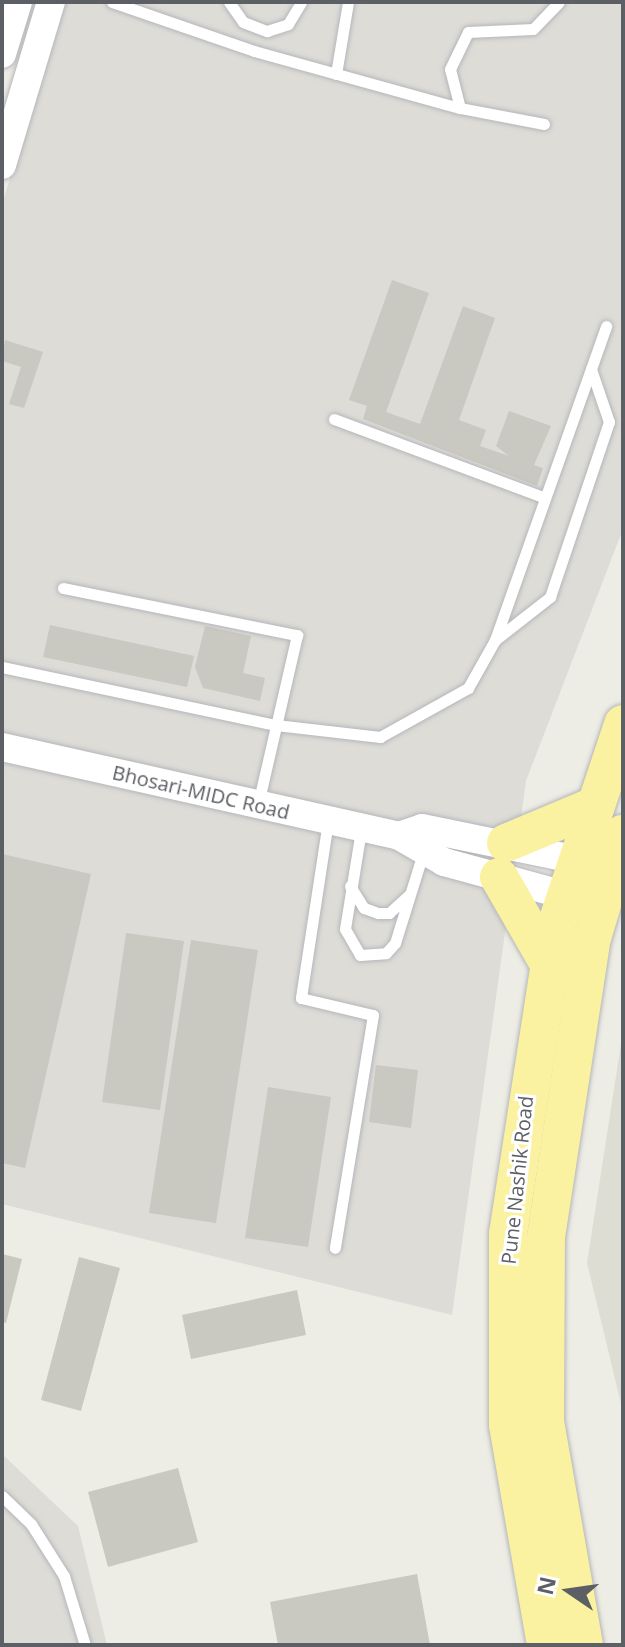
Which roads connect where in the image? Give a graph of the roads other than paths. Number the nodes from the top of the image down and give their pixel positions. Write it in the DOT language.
graph roads {
  1 [pos="18,2"];
  2 [pos="51,2"];
  3 [pos="112,2"];
  4 [pos="229,2"];
  5 [pos="301,2"];
  6 [pos="348,2"];
  7 [pos="559,2"];
  8 [pos="2,54"];
  9 [pos="336,74"];
  10 [pos="460,108"];
  11 [pos="544,124"];
  12 [pos="2,165"];
  13 [pos="606,326"];
  14 [pos="591,369"];
  15 [pos="334,419"];
  16 [pos="545,498"];
  17 [pos="63,588"];
  18 [pos="495,640"];
  19 [pos="2,667"];
  20 [pos="623,724"];
  21 [pos="276,725"];
  22 [pos="2,747"];
  23 [pos="258,805"];
  24 [pos="592,807"];
  25 [pos="328,820"];
  26 [pos="362,828"];
  27 [pos="399,836"];
  28 [pos="423,852"];
  29 [pos="618,852"];
  30 [pos="576,859"];
  31 [pos="502,860"];
  32 [pos="349,884"];
  33 [pos="412,892"];
  34 [pos="565,895"];
  35 [pos="602,905"];
  36 [pos="549,964"];
  37 [pos="335,1248"];
  38 [pos="2,1496"];
  39 [pos="85,1645"];
  40 [pos="546,1645"];
  41 [pos="584,1645"];
  1 -- 8 [label="street"];
  2 -- 12 [label="street"];
  3 -- 9 [label="lane"];
  4 -- 5 [label="lane"];
  6 -- 9 [label="lane"];
  7 -- 10 [label="lane"];
  9 -- 10 [label="lane"];
  10 -- 11 [label="lane"];
  13 -- 14 [label="lane"];
  14 -- 16 [label="lane"];
  14 -- 18 [label="lane"];
  15 -- 16 [label="lane"];
  16 -- 18 [label="lane"];
  17 -- 21 [label="lane"];
  18 -- 21 [label="lane"];
  19 -- 21 [label="lane"];
  20 -- 24 [label="highway, Pune Nashik Road"];
  21 -- 23 [label="lane"];
  22 -- 23 [label="street, Bhosari-MIDC Road"];
  23 -- 25 [label="street, Bhosari-MIDC Road"];
  24 -- 30 [label="highway, Pune Nashik Road"];
  24 -- 31 [label="highway"];
  25 -- 26 [label="street, Bhosari-MIDC Road"];
  25 -- 37 [label="lane"];
  26 -- 27 [label="street, Bhosari-MIDC Road"];
  26 -- 32 [label="lane"];
  27 -- 28 [label="street, Bhosari-MIDC Road"];
  27 -- 31 [label="street, Bhosari-MIDC Road"];
  28 -- 31 [label="street, Bhosari-MIDC Road"];
  28 -- 33 [label="lane"];
  29 -- 30 [label="street, Bhosari-MIDC Road"];
  29 -- 35 [label="highway, Pune Nashik Road"];
  30 -- 31 [label="street, Bhosari-MIDC Road"];
  30 -- 34 [label="highway, Pune Nashik Road"];
  31 -- 34 [label="street, Bhosari-MIDC Road"];
  31 -- 36 [label="highway"];
  32 -- 33 [label="lane"];
  32 -- 33 [label="lane"];
  34 -- 35 [label="street, Bhosari-MIDC Road"];
  34 -- 36 [label="highway, Pune Nashik Road"];
  35 -- 41 [label="highway, Pune Nashik Road"];
  36 -- 40 [label="highway, Pune Nashik Road"];
  38 -- 39 [label="lane"];
}
